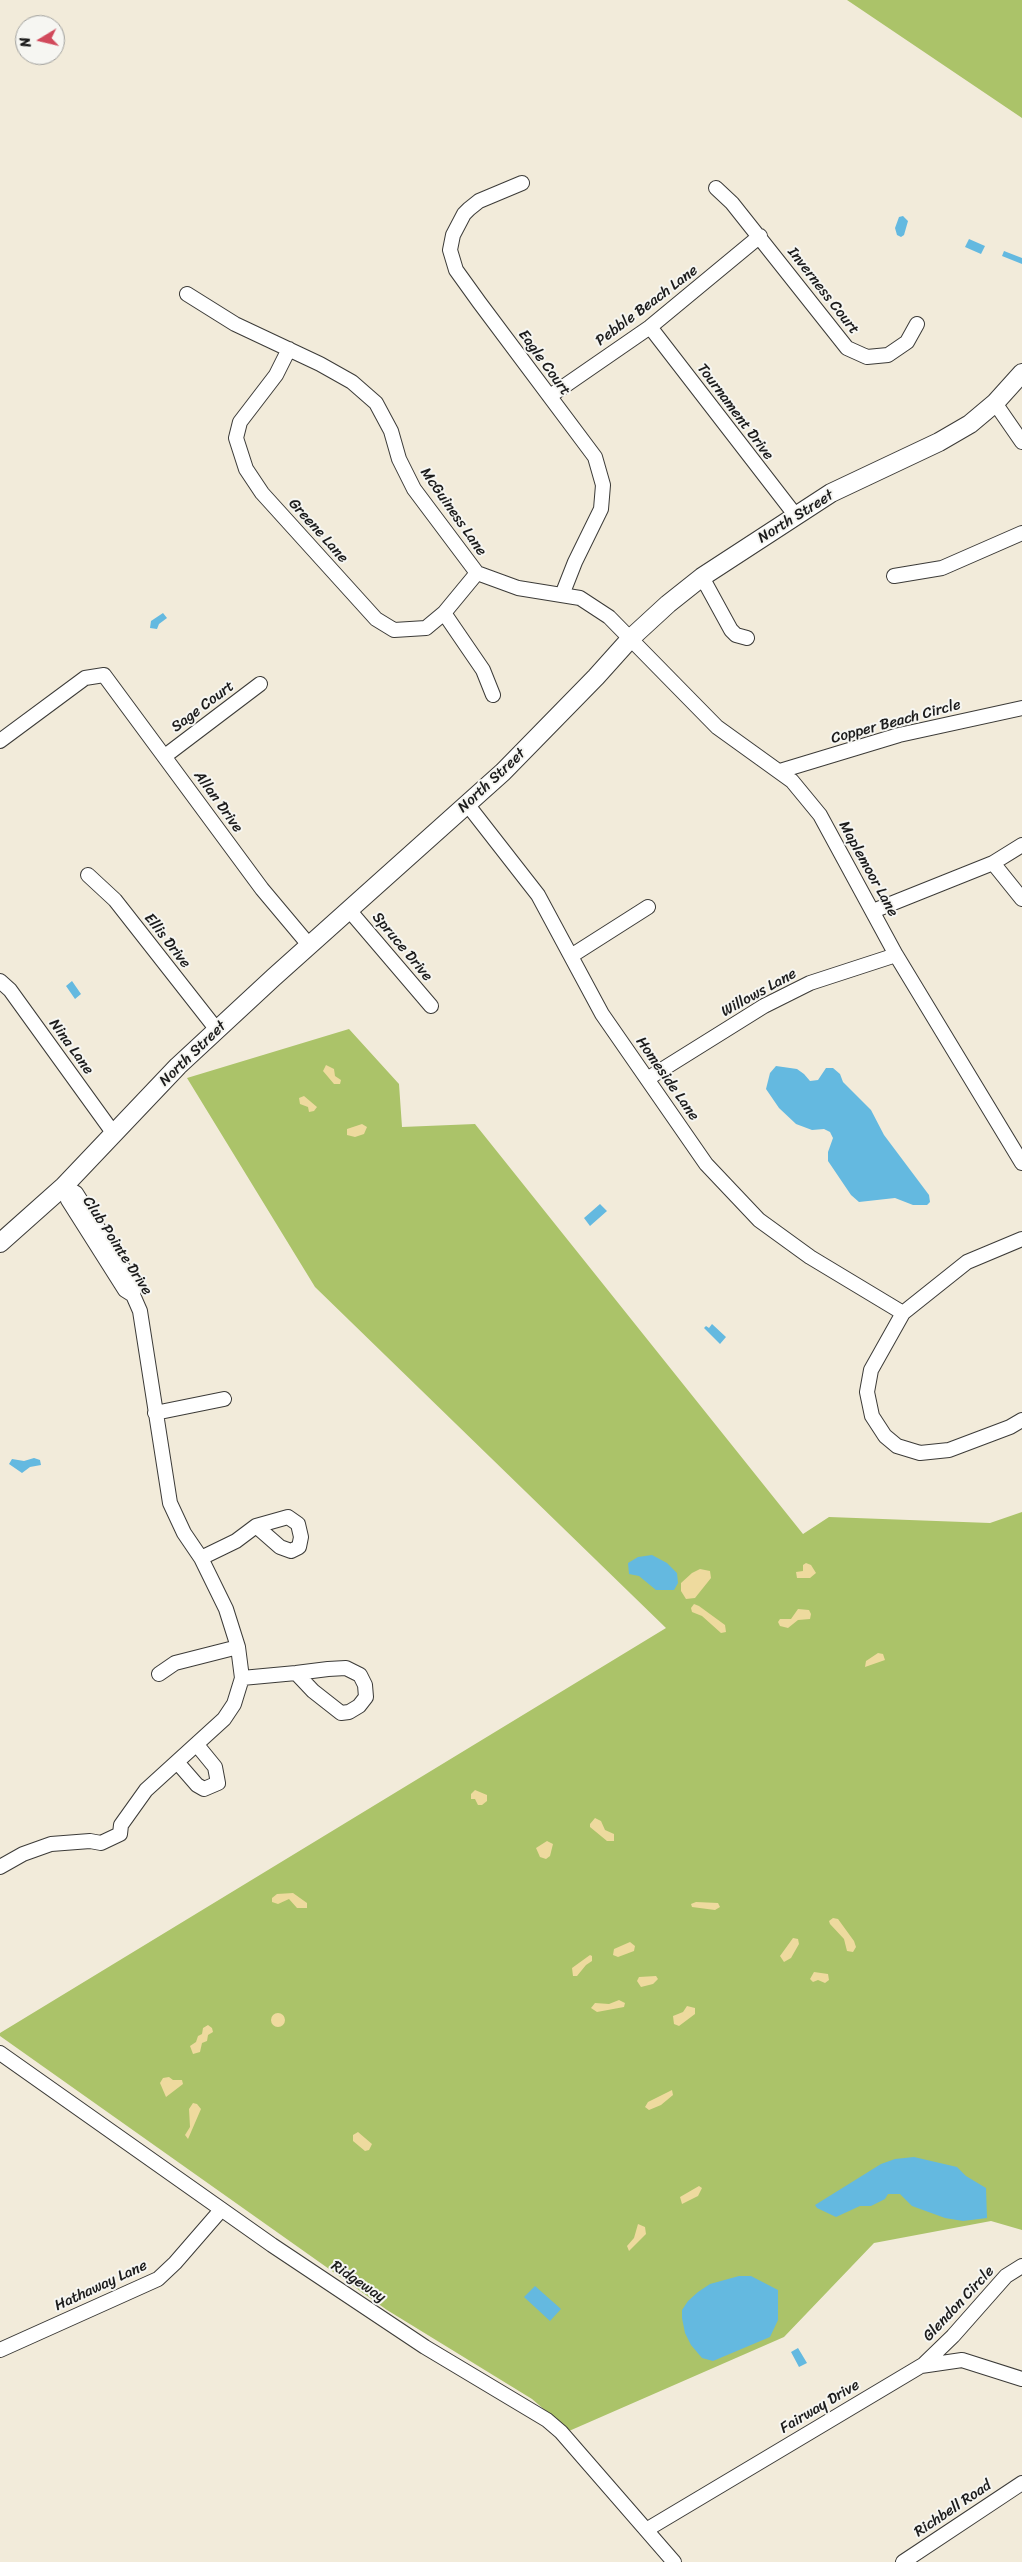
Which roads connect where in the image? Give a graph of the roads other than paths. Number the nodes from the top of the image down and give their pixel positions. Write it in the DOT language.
graph roads {
  1 [pos="522,182"];
  2 [pos="716,188"];
  3 [pos="760,236"];
  4 [pos="187,294"];
  5 [pos="917,324"];
  6 [pos="650,327"];
  7 [pos="289,349"];
  8 [pos="1022,374"];
  9 [pos="550,396"];
  10 [pos="995,403"];
  11 [pos="1022,442"];
  12 [pos="796,516"];
  13 [pos="1022,533"];
  14 [pos="477,573"];
  15 [pos="894,576"];
  16 [pos="702,577"];
  17 [pos="562,595"];
  18 [pos="444,613"];
  19 [pos="631,638"];
  20 [pos="747,638"];
  21 [pos="260,684"];
  22 [pos="493,695"];
  23 [pos="1022,708"];
  24 [pos="0,742"];
  25 [pos="165,756"];
  26 [pos="780,771"];
  27 [pos="467,804"];
  28 [pos="1022,845"];
  29 [pos="993,863"];
  30 [pos="88,875"];
  31 [pos="1022,899"];
  32 [pos="648,907"];
  33 [pos="349,910"];
  34 [pos="873,911"];
  35 [pos="309,945"];
  36 [pos="896,955"];
  37 [pos="570,956"];
  38 [pos="0,967"];
  39 [pos="0,977"];
  40 [pos="0,981"];
  41 [pos="431,1006"];
  42 [pos="216,1030"];
  43 [pos="647,1079"];
  44 [pos="114,1134"];
  45 [pos="1022,1163"];
  46 [pos="64,1186"];
  47 [pos="1022,1239"];
  48 [pos="0,1243"];
  49 [pos="903,1313"];
  50 [pos="224,1399"];
  51 [pos="155,1413"];
  52 [pos="1022,1420"];
  53 [pos="256,1526"];
  54 [pos="201,1558"];
  55 [pos="238,1647"];
  56 [pos="296,1673"];
  57 [pos="159,1674"];
  58 [pos="242,1678"];
  59 [pos="197,1745"];
  60 [pos="177,1762"];
  61 [pos="0,1867"];
  62 [pos="0,2053"];
  63 [pos="221,2210"];
  64 [pos="1022,2266"];
  65 [pos="953,2336"];
  66 [pos="0,2350"];
  67 [pos="962,2360"];
  68 [pos="921,2366"];
  69 [pos="1022,2379"];
  70 [pos="1022,2482"];
  71 [pos="646,2530"];
  72 [pos="674,2562"];
  73 [pos="903,2562"];
  1 -- 9 [label="street, Eagle Court"];
  2 -- 3 [label="street, Inverness Court"];
  3 -- 5 [label="street, Inverness Court"];
  3 -- 6 [label="street, Pebble Beach Lane"];
  4 -- 7 [label="street, McGuiness Lane"];
  6 -- 9 [label="street, Pebble Beach Lane"];
  6 -- 12 [label="street, Tournament Drive"];
  7 -- 14 [label="street, McGuiness Lane"];
  7 -- 18 [label="street, Greene Lane"];
  8 -- 10 [label="main road, North Street"];
  9 -- 17 [label="street, Eagle Court"];
  10 -- 11 [label="street"];
  10 -- 12 [label="main road, North Street"];
  12 -- 16 [label="main road, North Street"];
  13 -- 15 [label="street"];
  14 -- 17 [label="street, McGuiness Lane"];
  14 -- 18 [label="street, Greene Lane"];
  16 -- 19 [label="main road, North Street"];
  16 -- 20 [label="street"];
  17 -- 19 [label="street, McGuiness Lane"];
  18 -- 22 [label="street"];
  19 -- 26 [label="street, Maplemoor Lane"];
  19 -- 27 [label="main road, North Street"];
  21 -- 25 [label="street, Sage Court"];
  23 -- 26 [label="street, Copper Beach Circle"];
  24 -- 25 [label="street, Allan Drive"];
  25 -- 35 [label="street, Allan Drive"];
  26 -- 34 [label="street, Maplemoor Lane"];
  27 -- 33 [label="main road, North Street"];
  27 -- 37 [label="street, Homeside Lane"];
  28 -- 29 [label="street"];
  29 -- 31 [label="street"];
  29 -- 34 [label="street"];
  30 -- 42 [label="street, Ellis Drive"];
  32 -- 37 [label="street"];
  33 -- 35 [label="main road, North Street"];
  33 -- 41 [label="street, Spruce Drive"];
  34 -- 36 [label="street, Maplemoor Lane"];
  35 -- 42 [label="main road, North Street"];
  36 -- 43 [label="street, Willows Lane"];
  36 -- 45 [label="street, Maplemoor Lane"];
  37 -- 43 [label="street, Homeside Lane"];
  38 -- 39 [label="street"];
  40 -- 44 [label="street, Nina Lane"];
  42 -- 44 [label="main road, North Street"];
  43 -- 49 [label="street, Homeside Lane"];
  44 -- 46 [label="main road, North Street"];
  46 -- 48 [label="main road, North Street"];
  46 -- 51 [label="street, Club Pointe Drive"];
  47 -- 49 [label="street"];
  49 -- 52 [label="street"];
  50 -- 51 [label="street"];
  51 -- 54 [label="street, Club Pointe Drive"];
  53 -- 54 [label="street"];
  54 -- 55 [label="street, Club Pointe Drive"];
  55 -- 57 [label="street"];
  55 -- 58 [label="street, Club Pointe Drive"];
  56 -- 56 [label="street"];
  56 -- 58 [label="street"];
  58 -- 59 [label="street, Club Pointe Drive"];
  59 -- 60 [label="street, Club Pointe Drive"];
  59 -- 60 [label="street"];
  60 -- 61 [label="street, Club Pointe Drive"];
  62 -- 63 [label="street, Ridgeway"];
  63 -- 66 [label="street, Hathaway Lane"];
  63 -- 71 [label="street, Ridgeway"];
  64 -- 65 [label="street, Glendon Circle"];
  65 -- 67 [label="street"];
  65 -- 68 [label="street, Glendon Circle"];
  67 -- 68 [label="street, Fairway Drive"];
  67 -- 69 [label="street, Fairway Drive"];
  68 -- 71 [label="street, Fairway Drive"];
  70 -- 73 [label="street, Richbell Road"];
  71 -- 72 [label="street, Ridgeway"];
}
